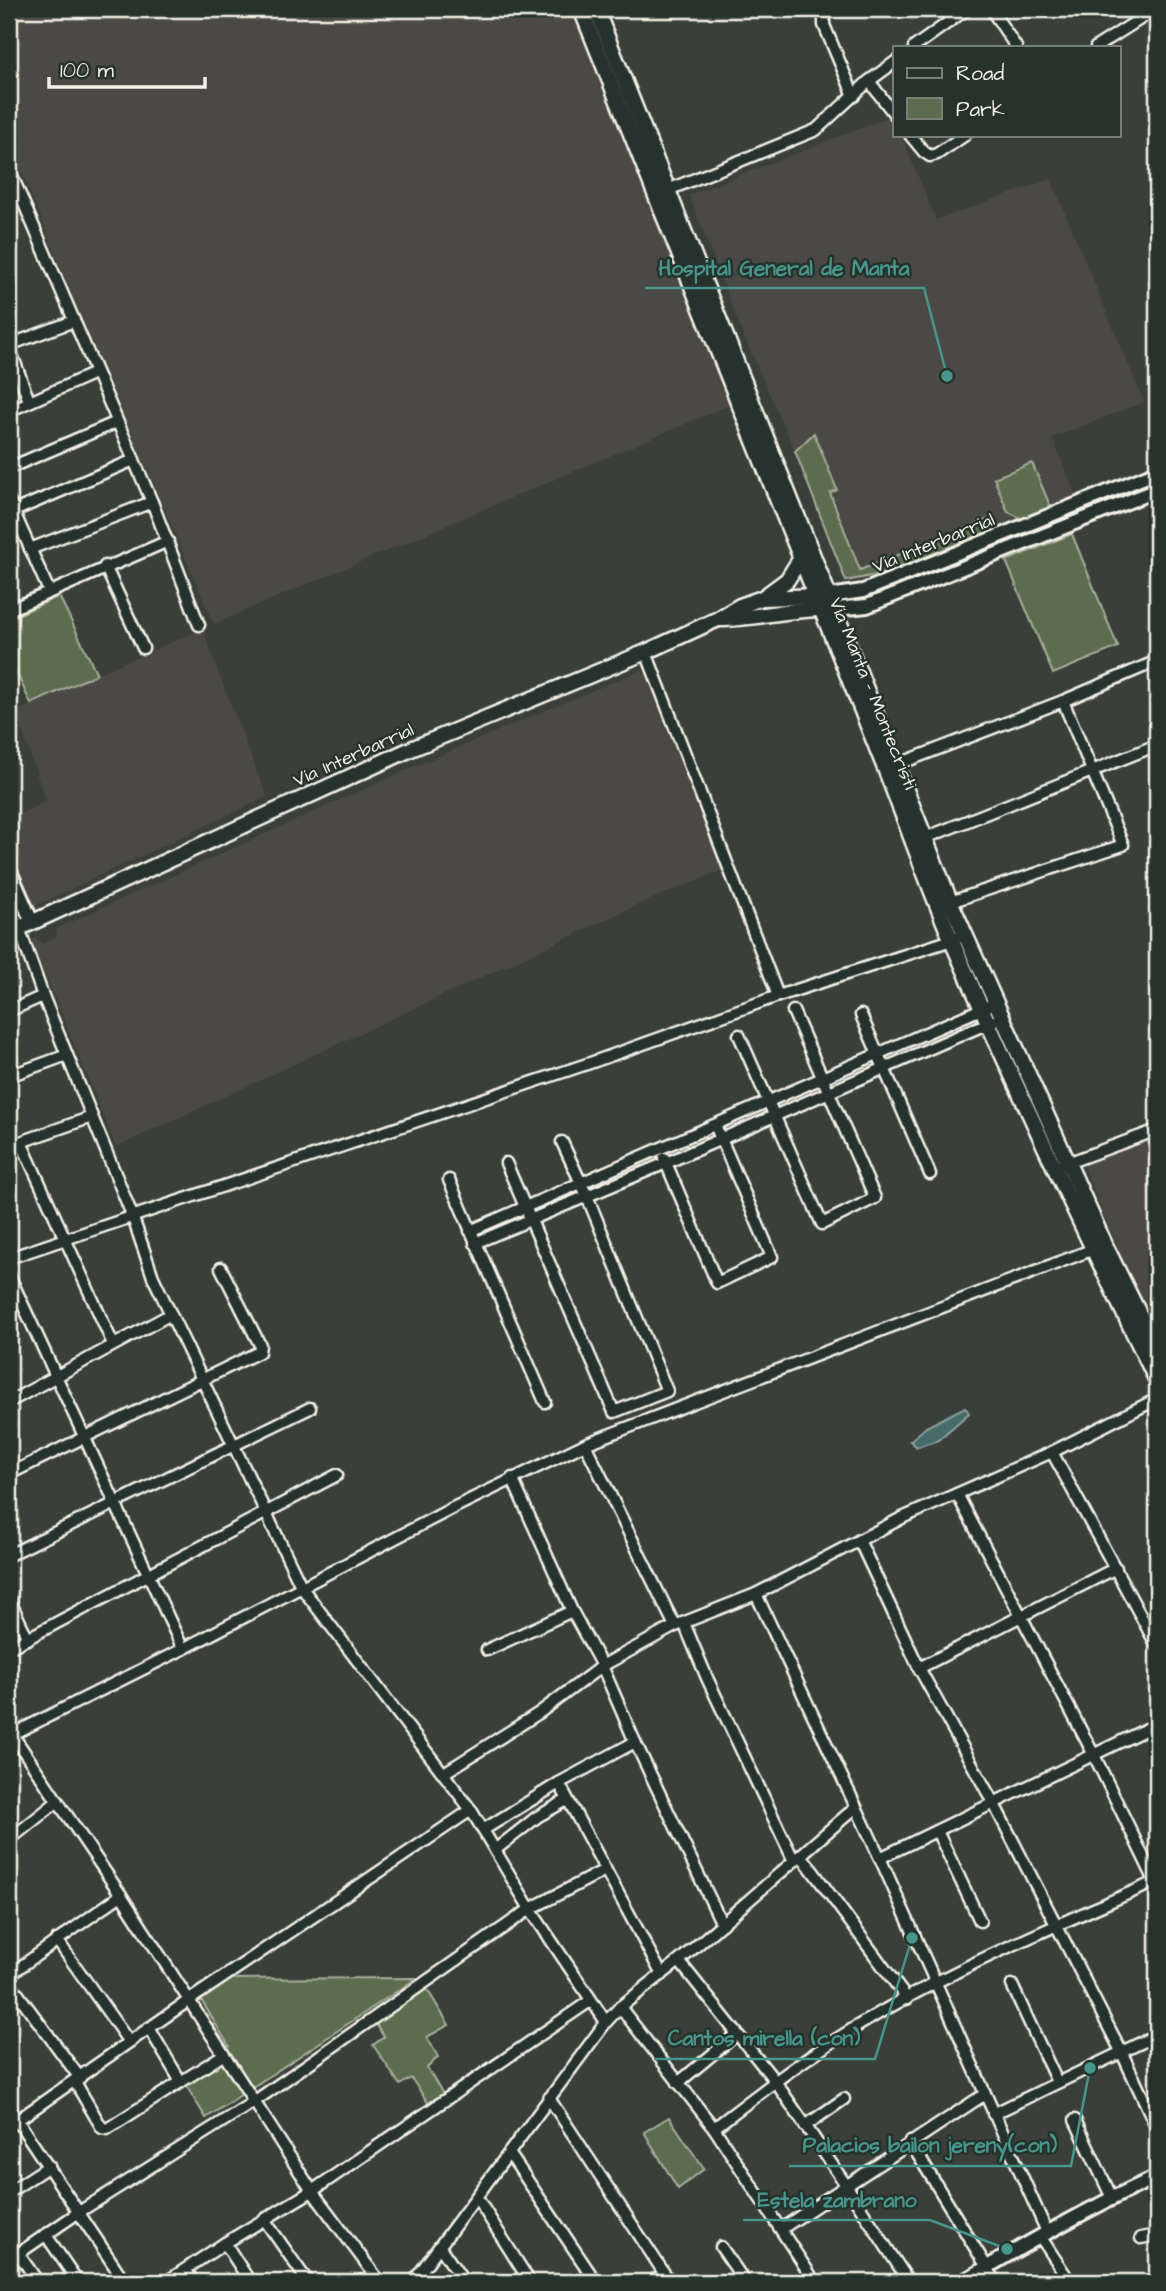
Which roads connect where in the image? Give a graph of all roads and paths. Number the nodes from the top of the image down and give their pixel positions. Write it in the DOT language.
graph roads {
  1 [pos="581,9"];
  2 [pos="596,9"];
  3 [pos="827,9"];
  4 [pos="967,9"];
  5 [pos="991,9"];
  6 [pos="1156,9"];
  7 [pos="915,46"];
  8 [pos="1015,46"];
  9 [pos="1098,46"];
  10 [pos="893,63"];
  11 [pos="869,81"];
  12 [pos="854,96"];
  13 [pos="893,112"];
  14 [pos="911,136"];
  15 [pos="964,136"];
  16 [pos="9,169"];
  17 [pos="662,192"];
  18 [pos="74,321"];
  19 [pos="9,346"];
  20 [pos="95,373"];
  21 [pos="29,401"];
  22 [pos="9,411"];
  23 [pos="117,422"];
  24 [pos="134,460"];
  25 [pos="9,468"];
  26 [pos="1157,472"];
  27 [pos="1157,490"];
  28 [pos="9,501"];
  29 [pos="152,502"];
  30 [pos="14,511"];
  31 [pos="1010,532"];
  32 [pos="168,541"];
  33 [pos="1016,547"];
  34 [pos="30,549"];
  35 [pos="799,561"];
  36 [pos="105,566"];
  37 [pos="49,591"];
  38 [pos="762,598"];
  39 [pos="816,602"];
  40 [pos="833,603"];
  41 [pos="9,610"];
  42 [pos="718,619"];
  43 [pos="199,625"];
  44 [pos="143,648"];
  45 [pos="646,652"];
  46 [pos="1157,661"];
  47 [pos="1063,701"];
  48 [pos="1157,746"];
  49 [pos="890,767"];
  50 [pos="1092,772"];
  51 [pos="920,840"];
  52 [pos="9,869"];
  53 [pos="944,904"];
  54 [pos="9,905"];
  55 [pos="20,927"];
  56 [pos="958,938"];
  57 [pos="43,996"];
  58 [pos="778,996"];
  59 [pos="989,1006"];
  60 [pos="9,1011"];
  61 [pos="793,1011"];
  62 [pos="861,1015"];
  63 [pos="995,1021"];
  64 [pos="925,1033"];
  65 [pos="739,1035"];
  66 [pos="931,1048"];
  67 [pos="878,1054"];
  68 [pos="67,1055"];
  69 [pos="884,1068"];
  70 [pos="9,1076"];
  71 [pos="822,1078"];
  72 [pos="828,1093"];
  73 [pos="769,1102"];
  74 [pos="775,1115"];
  75 [pos="92,1117"];
  76 [pos="715,1125"];
  77 [pos="1157,1130"];
  78 [pos="721,1139"];
  79 [pos="20,1142"];
  80 [pos="562,1142"];
  81 [pos="9,1146"];
  82 [pos="660,1149"];
  83 [pos="506,1163"];
  84 [pos="666,1163"];
  85 [pos="1061,1166"];
  86 [pos="930,1174"];
  87 [pos="449,1181"];
  88 [pos="581,1184"];
  89 [pos="587,1196"];
  90 [pos="525,1208"];
  91 [pos="132,1215"];
  92 [pos="531,1220"];
  93 [pos="470,1231"];
  94 [pos="65,1238"];
  95 [pos="475,1242"];
  96 [pos="1099,1247"];
  97 [pos="9,1258"];
  98 [pos="221,1268"];
  99 [pos="9,1275"];
  100 [pos="171,1314"];
  101 [pos="113,1344"];
  102 [pos="1157,1350"];
  103 [pos="55,1375"];
  104 [pos="202,1379"];
  105 [pos="1157,1381"];
  106 [pos="1157,1399"];
  107 [pos="9,1402"];
  108 [pos="545,1402"];
  109 [pos="310,1408"];
  110 [pos="84,1437"];
  111 [pos="585,1444"];
  112 [pos="233,1446"];
  113 [pos="1052,1452"];
  114 [pos="9,1474"];
  115 [pos="337,1475"];
  116 [pos="512,1478"];
  117 [pos="957,1494"];
  118 [pos="115,1504"];
  119 [pos="266,1514"];
  120 [pos="859,1540"];
  121 [pos="9,1555"];
  122 [pos="1116,1568"];
  123 [pos="149,1576"];
  124 [pos="302,1588"];
  125 [pos="756,1594"];
  126 [pos="9,1599"];
  127 [pos="572,1611"];
  128 [pos="1022,1616"];
  129 [pos="680,1624"];
  130 [pos="28,1639"];
  131 [pos="1157,1646"];
  132 [pos="9,1648"];
  133 [pos="183,1650"];
  134 [pos="487,1650"];
  135 [pos="602,1666"];
  136 [pos="919,1668"];
  137 [pos="1157,1724"];
  138 [pos="10,1733"];
  139 [pos="635,1742"];
  140 [pos="1094,1755"];
  141 [pos="444,1773"];
  142 [pos="559,1783"];
  143 [pos="567,1800"];
  144 [pos="58,1801"];
  145 [pos="994,1804"];
  146 [pos="856,1807"];
  147 [pos="471,1810"];
  148 [pos="483,1830"];
  149 [pos="937,1831"];
  150 [pos="9,1840"];
  151 [pos="495,1850"];
  152 [pos="797,1858"];
  153 [pos="880,1858"];
  154 [pos="605,1870"];
  155 [pos="1157,1883"];
  156 [pos="121,1895"];
  157 [pos="530,1909"];
  158 [pos="980,1921"];
  159 [pos="722,1923"];
  160 [pos="1056,1925"];
  161 [pos="57,1940"];
  162 [pos="679,1961"];
  163 [pos="9,1975"];
  164 [pos="662,1975"];
  165 [pos="9,1982"];
  166 [pos="936,1983"];
  167 [pos="1012,1984"];
  168 [pos="906,1999"];
  169 [pos="188,2001"];
  170 [pos="590,2001"];
  171 [pos="620,2007"];
  172 [pos="606,2022"];
  173 [pos="149,2028"];
  174 [pos="737,2034"];
  175 [pos="1157,2035"];
  176 [pos="129,2042"];
  177 [pos="1121,2051"];
  178 [pos="223,2055"];
  179 [pos="77,2080"];
  180 [pos="775,2081"];
  181 [pos="181,2082"];
  182 [pos="1057,2082"];
  183 [pos="678,2083"];
  184 [pos="985,2094"];
  185 [pos="549,2098"];
  186 [pos="844,2099"];
  187 [pos="255,2101"];
  188 [pos="9,2108"];
  189 [pos="993,2114"];
  190 [pos="1075,2120"];
  191 [pos="13,2123"];
  192 [pos="805,2126"];
  193 [pos="713,2128"];
  194 [pos="1157,2128"];
  195 [pos="910,2142"];
  196 [pos="509,2153"];
  197 [pos="49,2166"];
  198 [pos="1157,2177"];
  199 [pos="846,2185"];
  200 [pos="312,2190"];
  201 [pos="9,2192"];
  202 [pos="477,2197"];
  203 [pos="1112,2197"];
  204 [pos="79,2212"];
  205 [pos="264,2220"];
  206 [pos="781,2229"];
  207 [pos="1044,2234"];
  208 [pos="46,2235"];
  209 [pos="1157,2235"];
  210 [pos="1141,2238"];
  211 [pos="225,2243"];
  212 [pos="440,2247"];
  213 [pos="721,2247"];
  214 [pos="18,2253"];
  215 [pos="9,2260"];
  216 [pos="986,2268"];
  217 [pos="185,2270"];
  218 [pos="667,2278"];
  219 [pos="377,2281"];
  220 [pos="38,2282"];
  221 [pos="78,2282"];
  222 [pos="125,2282"];
  223 [pos="166,2282"];
  224 [pos="194,2282"];
  225 [pos="250,2282"];
  226 [pos="307,2282"];
  227 [pos="413,2282"];
  228 [pos="464,2282"];
  229 [pos="530,2282"];
  230 [pos="596,2282"];
  231 [pos="651,2282"];
  232 [pos="745,2282"];
  233 [pos="815,2282"];
  234 [pos="909,2282"];
  235 [pos="962,2282"];
  236 [pos="996,2282"];
  237 [pos="1070,2282"];
  1 -- 17 [label="main road, Vía Manta - Montecristi"];
  2 -- 17 [label="main road, Vía Manta - Montecristi"];
  3 -- 12 [label="street"];
  4 -- 7 [label="street"];
  5 -- 8 [label="street"];
  6 -- 9 [label="street"];
  10 -- 11 [label="street"];
  11 -- 12 [label="street"];
  11 -- 13 [label="street"];
  12 -- 17 [label="street"];
  14 -- 15 [label="street"];
  16 -- 18 [label="street"];
  17 -- 35 [label="main road, Vía Manta - Montecristi"];
  17 -- 40 [label="main road, Vía Manta - Montecristi"];
  18 -- 19 [label="street"];
  18 -- 20 [label="street"];
  19 -- 21 [label="street"];
  20 -- 21 [label="street"];
  20 -- 23 [label="street"];
  21 -- 22 [label="street"];
  23 -- 24 [label="street"];
  23 -- 25 [label="street"];
  24 -- 29 [label="street"];
  24 -- 30 [label="street"];
  26 -- 31 [label="main road, Vía Interbarrial"];
  27 -- 33 [label="main road, Vía Interbarrial"];
  28 -- 30 [label="street"];
  29 -- 32 [label="street"];
  29 -- 34 [label="street"];
  30 -- 34 [label="street"];
  31 -- 33 [label="street"];
  31 -- 40 [label="main road, Vía Interbarrial"];
  32 -- 36 [label="street"];
  32 -- 43 [label="street"];
  33 -- 40 [label="main road, Vía Interbarrial"];
  34 -- 37 [label="street"];
  35 -- 38 [label="main road"];
  35 -- 39 [label="main road, Vía Manta - Montecristi"];
  36 -- 37 [label="street"];
  36 -- 44 [label="street"];
  37 -- 41 [label="street"];
  38 -- 39 [label="main road, Vía Interbarrial"];
  38 -- 42 [label="main road, Vía Interbarrial"];
  39 -- 40 [label="main road, Vía Interbarrial"];
  39 -- 42 [label="main road, Vía Interbarrial"];
  39 -- 49 [label="main road, Vía Manta - Montecristi"];
  40 -- 49 [label="main road, Vía Manta - Montecristi"];
  42 -- 45 [label="main road, Vía Interbarrial"];
  45 -- 55 [label="main road, Vía Interbarrial"];
  45 -- 58 [label="street"];
  46 -- 47 [label="street"];
  47 -- 49 [label="street"];
  47 -- 50 [label="street"];
  48 -- 50 [label="street"];
  49 -- 51 [label="main road, Vía Manta - Montecristi"];
  50 -- 51 [label="street"];
  50 -- 53 [label="street"];
  51 -- 53 [label="main road, Vía Manta - Montecristi"];
  52 -- 55 [label="main road"];
  53 -- 56 [label="main road, Vía Manta - Montecristi"];
  54 -- 55 [label="main road"];
  55 -- 57 [label="street"];
  56 -- 58 [label="street"];
  56 -- 59 [label="main road, Vía Manta - Montecristi"];
  57 -- 60 [label="street"];
  57 -- 68 [label="street"];
  58 -- 91 [label="street"];
  59 -- 63 [label="main road, Vía Manta - Montecristi"];
  59 -- 64 [label="street"];
  61 -- 71 [label="street"];
  62 -- 67 [label="street"];
  63 -- 66 [label="street"];
  63 -- 85 [label="main road, Vía Manta - Montecristi"];
  64 -- 66 [label="street"];
  64 -- 67 [label="street"];
  65 -- 73 [label="street"];
  66 -- 69 [label="street"];
  67 -- 69 [label="street"];
  67 -- 71 [label="street"];
  68 -- 70 [label="street"];
  68 -- 75 [label="street"];
  69 -- 72 [label="street"];
  69 -- 86 [label="street"];
  71 -- 72 [label="street"];
  71 -- 73 [label="street"];
  72 -- 74 [label="street"];
  72 -- 74 [label="street"];
  73 -- 74 [label="street"];
  73 -- 76 [label="street"];
  74 -- 78 [label="street"];
  75 -- 79 [label="street"];
  75 -- 91 [label="street"];
  76 -- 78 [label="street"];
  76 -- 82 [label="street"];
  77 -- 85 [label="street"];
  78 -- 84 [label="street"];
  78 -- 84 [label="street"];
  79 -- 81 [label="street"];
  79 -- 94 [label="street"];
  80 -- 88 [label="street"];
  82 -- 84 [label="street"];
  82 -- 88 [label="street"];
  83 -- 90 [label="street"];
  84 -- 89 [label="street"];
  85 -- 96 [label="main road, Vía Manta - Montecristi"];
  87 -- 93 [label="street"];
  88 -- 89 [label="street"];
  88 -- 90 [label="street"];
  89 -- 92 [label="street"];
  89 -- 92 [label="street"];
  90 -- 92 [label="street"];
  90 -- 93 [label="street"];
  91 -- 94 [label="street"];
  91 -- 100 [label="street"];
  92 -- 95 [label="street"];
  93 -- 95 [label="street"];
  94 -- 97 [label="street"];
  94 -- 101 [label="street"];
  95 -- 108 [label="street"];
  96 -- 102 [label="main road, Vía Manta - Montecristi"];
  96 -- 105 [label="main road, Vía Manta - Montecristi"];
  96 -- 111 [label="street"];
  98 -- 104 [label="street"];
  99 -- 103 [label="street"];
  100 -- 101 [label="street"];
  100 -- 104 [label="street"];
  101 -- 103 [label="street"];
  103 -- 107 [label="street"];
  103 -- 110 [label="street"];
  104 -- 110 [label="street"];
  104 -- 112 [label="street"];
  106 -- 113 [label="street"];
  109 -- 112 [label="street"];
  110 -- 114 [label="street"];
  110 -- 118 [label="street"];
  111 -- 116 [label="street"];
  111 -- 129 [label="street"];
  112 -- 118 [label="street"];
  112 -- 119 [label="street"];
  113 -- 117 [label="street"];
  113 -- 122 [label="street"];
  115 -- 119 [label="street"];
  116 -- 124 [label="street"];
  116 -- 127 [label="street"];
  117 -- 120 [label="street"];
  117 -- 128 [label="street"];
  118 -- 121 [label="street"];
  118 -- 123 [label="street"];
  119 -- 123 [label="street"];
  119 -- 124 [label="street"];
  120 -- 125 [label="street"];
  120 -- 136 [label="street"];
  122 -- 128 [label="street"];
  122 -- 131 [label="street"];
  123 -- 130 [label="street"];
  123 -- 133 [label="street"];
  124 -- 133 [label="street"];
  124 -- 141 [label="street"];
  125 -- 129 [label="street"];
  125 -- 146 [label="street"];
  126 -- 130 [label="street"];
  127 -- 134 [label="street"];
  127 -- 135 [label="street"];
  128 -- 136 [label="street"];
  128 -- 140 [label="street"];
  129 -- 135 [label="street"];
  129 -- 152 [label="street"];
  130 -- 132 [label="street"];
  133 -- 138 [label="street"];
  135 -- 139 [label="street"];
  135 -- 141 [label="street"];
  136 -- 145 [label="street"];
  137 -- 140 [label="street"];
  138 -- 144 [label="street"];
  139 -- 142 [label="street"];
  139 -- 159 [label="street"];
  140 -- 145 [label="street"];
  140 -- 155 [label="street"];
  141 -- 147 [label="street"];
  142 -- 143 [label="street"];
  142 -- 148 [label="street"];
  143 -- 151 [label="street"];
  143 -- 154 [label="street"];
  144 -- 150 [label="street"];
  144 -- 156 [label="street"];
  145 -- 149 [label="street"];
  145 -- 160 [label="street"];
  146 -- 152 [label="street"];
  146 -- 153 [label="street"];
  147 -- 148 [label="street"];
  147 -- 169 [label="street"];
  148 -- 151 [label="street"];
  149 -- 153 [label="street"];
  149 -- 158 [label="street"];
  151 -- 157 [label="street"];
  152 -- 159 [label="street"];
  152 -- 168 [label="street"];
  153 -- 166 [label="street"];
  154 -- 157 [label="street"];
  154 -- 164 [label="street"];
  155 -- 160 [label="street"];
  156 -- 161 [label="street"];
  156 -- 169 [label="street"];
  157 -- 170 [label="street"];
  157 -- 187 [label="street"];
  159 -- 162 [label="street"];
  160 -- 166 [label="street"];
  160 -- 177 [label="street"];
  161 -- 163 [label="street"];
  161 -- 176 [label="street"];
  162 -- 164 [label="street"];
  162 -- 174 [label="street"];
  164 -- 171 [label="street"];
  165 -- 179 [label="street"];
  166 -- 168 [label="street"];
  166 -- 184 [label="street"];
  167 -- 182 [label="street"];
  168 -- 180 [label="street"];
  169 -- 173 [label="street"];
  169 -- 178 [label="street"];
  170 -- 172 [label="street"];
  170 -- 200 [label="street"];
  171 -- 172 [label="street"];
  171 -- 183 [label="street"];
  172 -- 185 [label="street"];
  173 -- 176 [label="street"];
  173 -- 181 [label="street"];
  174 -- 180 [label="street"];
  174 -- 183 [label="street"];
  175 -- 177 [label="street"];
  176 -- 179 [label="street"];
  177 -- 182 [label="street"];
  177 -- 194 [label="street"];
  178 -- 181 [label="street"];
  178 -- 187 [label="street"];
  179 -- 181 [label="street"];
  179 -- 191 [label="street"];
  180 -- 192 [label="street"];
  180 -- 193 [label="street"];
  182 -- 189 [label="street"];
  183 -- 193 [label="street"];
  184 -- 189 [label="street"];
  184 -- 195 [label="street"];
  185 -- 196 [label="street"];
  185 -- 218 [label="street"];
  186 -- 192 [label="street"];
  187 -- 200 [label="street"];
  187 -- 204 [label="street"];
  188 -- 191 [label="street"];
  189 -- 207 [label="street"];
  190 -- 203 [label="street"];
  191 -- 197 [label="street"];
  192 -- 199 [label="street"];
  193 -- 206 [label="street"];
  195 -- 199 [label="street"];
  195 -- 216 [label="street"];
  196 -- 202 [label="street"];
  196 -- 230 [label="street"];
  197 -- 201 [label="street"];
  197 -- 204 [label="street"];
  198 -- 203 [label="main road"];
  199 -- 206 [label="street"];
  199 -- 234 [label="street"];
  200 -- 205 [label="street"];
  200 -- 219 [label="street"];
  202 -- 212 [label="street"];
  202 -- 229 [label="street"];
  203 -- 207 [label="main road"];
  204 -- 208 [label="street"];
  204 -- 222 [label="street"];
  205 -- 211 [label="street"];
  205 -- 226 [label="street"];
  206 -- 233 [label="street"];
  207 -- 216 [label="main road"];
  207 -- 237 [label="street"];
  208 -- 214 [label="street"];
  208 -- 221 [label="street"];
  209 -- 210 [label="street"];
  211 -- 217 [label="street"];
  211 -- 225 [label="street"];
  212 -- 227 [label="street"];
  212 -- 228 [label="street"];
  213 -- 232 [label="street"];
  214 -- 215 [label="street"];
  214 -- 220 [label="street"];
  216 -- 235 [label="main road"];
  216 -- 236 [label="street"];
  217 -- 223 [label="street"];
  217 -- 224 [label="street"];
  218 -- 231 [label="street"];
}
